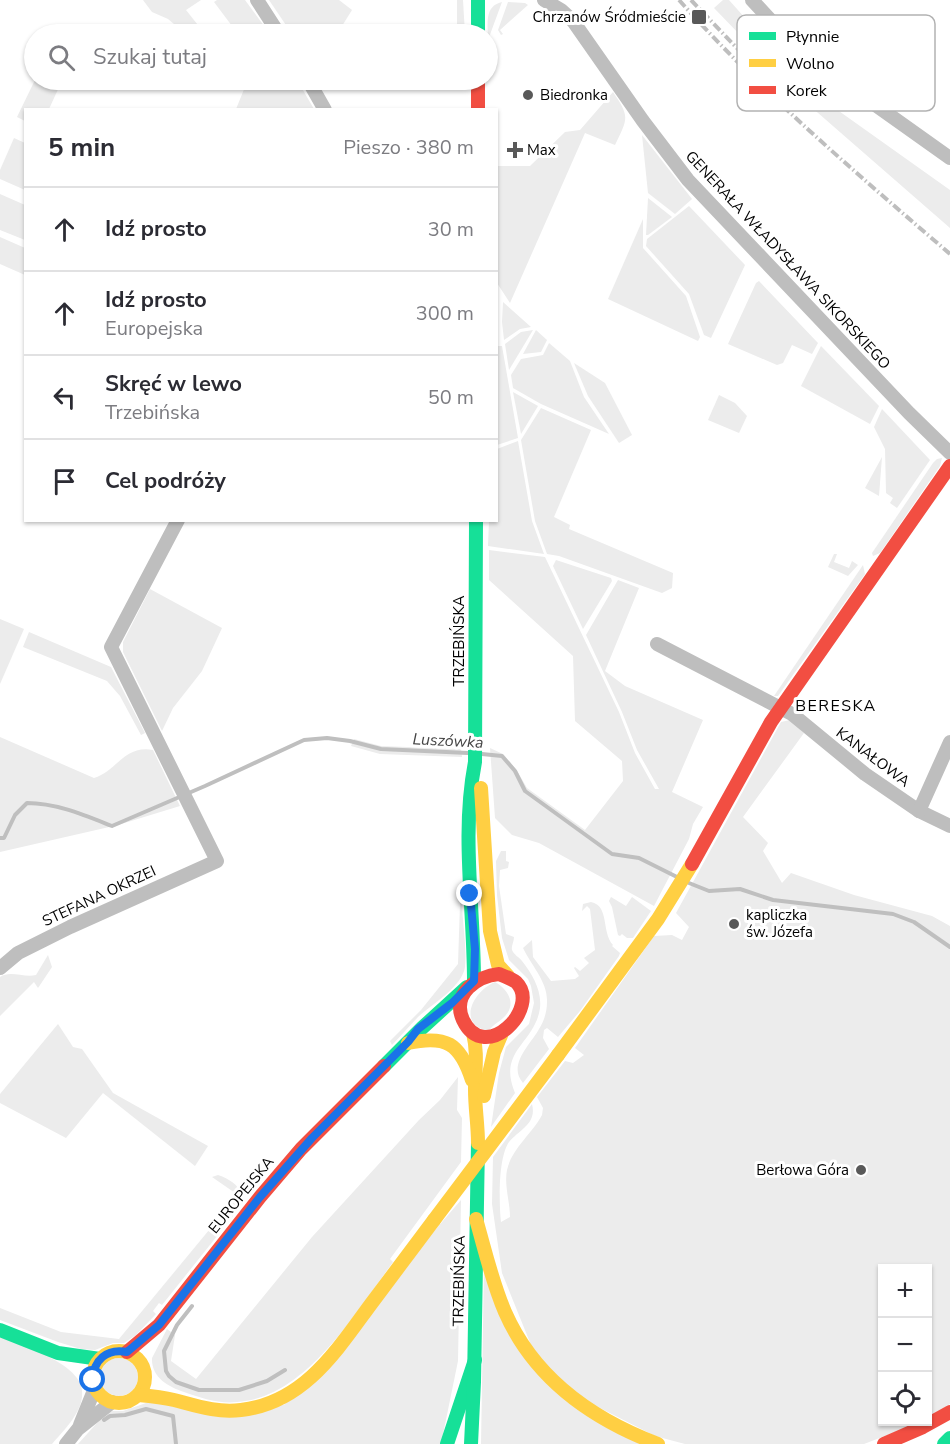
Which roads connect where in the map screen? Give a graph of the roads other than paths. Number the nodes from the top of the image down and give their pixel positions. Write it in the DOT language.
graph roads {
  1 [pos="257,0"];
  2 [pos="478,0"];
  3 [pos="544,0"];
  4 [pos="752,0"];
  5 [pos="766,15"];
  6 [pos="273,24"];
  7 [pos="478,24"];
  8 [pos="314,90"];
  9 [pos="478,90"];
  10 [pos="324,108"];
  11 [pos="478,108"];
  12 [pos="884,111"];
  13 [pos="950,158"];
  14 [pos="950,453"];
  15 [pos="950,466"];
  16 [pos="177,522"];
  17 [pos="476,522"];
  18 [pos="657,644"];
  19 [pos="780,708"];
  20 [pos="950,742"];
  21 [pos="475,762"];
  22 [pos="919,811"];
  23 [pos="950,826"];
  24 [pos="0,968"];
  25 [pos="508,976"];
  26 [pos="471,984"];
  27 [pos="454,1022"];
  28 [pos="473,1033"];
  29 [pos="502,1033"];
  30 [pos="408,1042"];
  31 [pos="475,1091"];
  32 [pos="478,1118"];
  33 [pos="476,1219"];
  34 [pos="159,1325"];
  35 [pos="0,1330"];
  36 [pos="127,1352"];
  37 [pos="58,1353"];
  38 [pos="100,1359"];
  39 [pos="475,1360"];
  40 [pos="141,1363"];
  41 [pos="145,1377"];
  42 [pos="94,1382"];
  43 [pos="138,1395"];
  44 [pos="177,1400"];
  45 [pos="112,1402"];
  46 [pos="950,1412"];
  47 [pos="78,1429"];
  48 [pos="950,1438"];
  49 [pos="66,1444"];
  50 [pos="447,1444"];
  51 [pos="471,1444"];
  52 [pos="658,1444"];
  53 [pos="884,1444"];
  54 [pos="944,1444"];
  1 -- 6 [label="street"];
  2 -- 7 [label="main road"];
  3 -- 14 [label="street, GENERAŁA WŁADYSŁAWA SIKORSKIEGO"];
  4 -- 5 [label="street"];
  8 -- 10 [label="street"];
  9 -- 11 [label="main road"];
  12 -- 13 [label="street"];
  15 -- 19 [label="main road"];
  16 -- 24 [label="street, STEFANA OKRZEI"];
  17 -- 21 [label="main road, TRZEBIŃSKA"];
  18 -- 19 [label="street, KANAŁOWA"];
  19 -- 22 [label="street, KANAŁOWA"];
  19 -- 44 [label="main road, bridge"];
  20 -- 22 [label="street"];
  21 -- 25 [label="main road, TRZEBIŃSKA"];
  21 -- 26 [label="main road, TRZEBIŃSKA"];
  22 -- 23 [label="street, KANAŁOWA"];
  25 -- 26 [label="main road"];
  25 -- 29 [label="main road"];
  26 -- 27 [label="main road"];
  26 -- 30 [label="main road, EUROPEJSKA"];
  27 -- 28 [label="main road"];
  27 -- 30 [label="main road, EUROPEJSKA"];
  28 -- 29 [label="main road"];
  28 -- 31 [label="main road, TRZEBIŃSKA"];
  29 -- 32 [label="main road, TRZEBIŃSKA"];
  30 -- 31 [label="main road"];
  30 -- 34 [label="main road, EUROPEJSKA"];
  31 -- 32 [label="main road, TRZEBIŃSKA"];
  32 -- 33 [label="main road, TRZEBIŃSKA"];
  33 -- 39 [label="main road, TRZEBIŃSKA"];
  33 -- 52 [label="main road"];
  34 -- 36 [label="main road, EUROPEJSKA"];
  34 -- 40 [label="main road, EUROPEJSKA"];
  35 -- 37 [label="main road"];
  36 -- 38 [label="main road"];
  36 -- 40 [label="main road"];
  37 -- 38 [label="main road"];
  37 -- 42 [label="main road"];
  38 -- 42 [label="main road"];
  39 -- 50 [label="main road"];
  39 -- 51 [label="main road, TRZEBIŃSKA"];
  40 -- 41 [label="main road"];
  41 -- 43 [label="main road"];
  41 -- 44 [label="main road"];
  42 -- 45 [label="main road"];
  42 -- 47 [label="street"];
  43 -- 44 [label="main road"];
  43 -- 45 [label="main road"];
  45 -- 47 [label="street"];
  46 -- 53 [label="main road"];
  47 -- 49 [label="street"];
  48 -- 54 [label="main road"];
}
